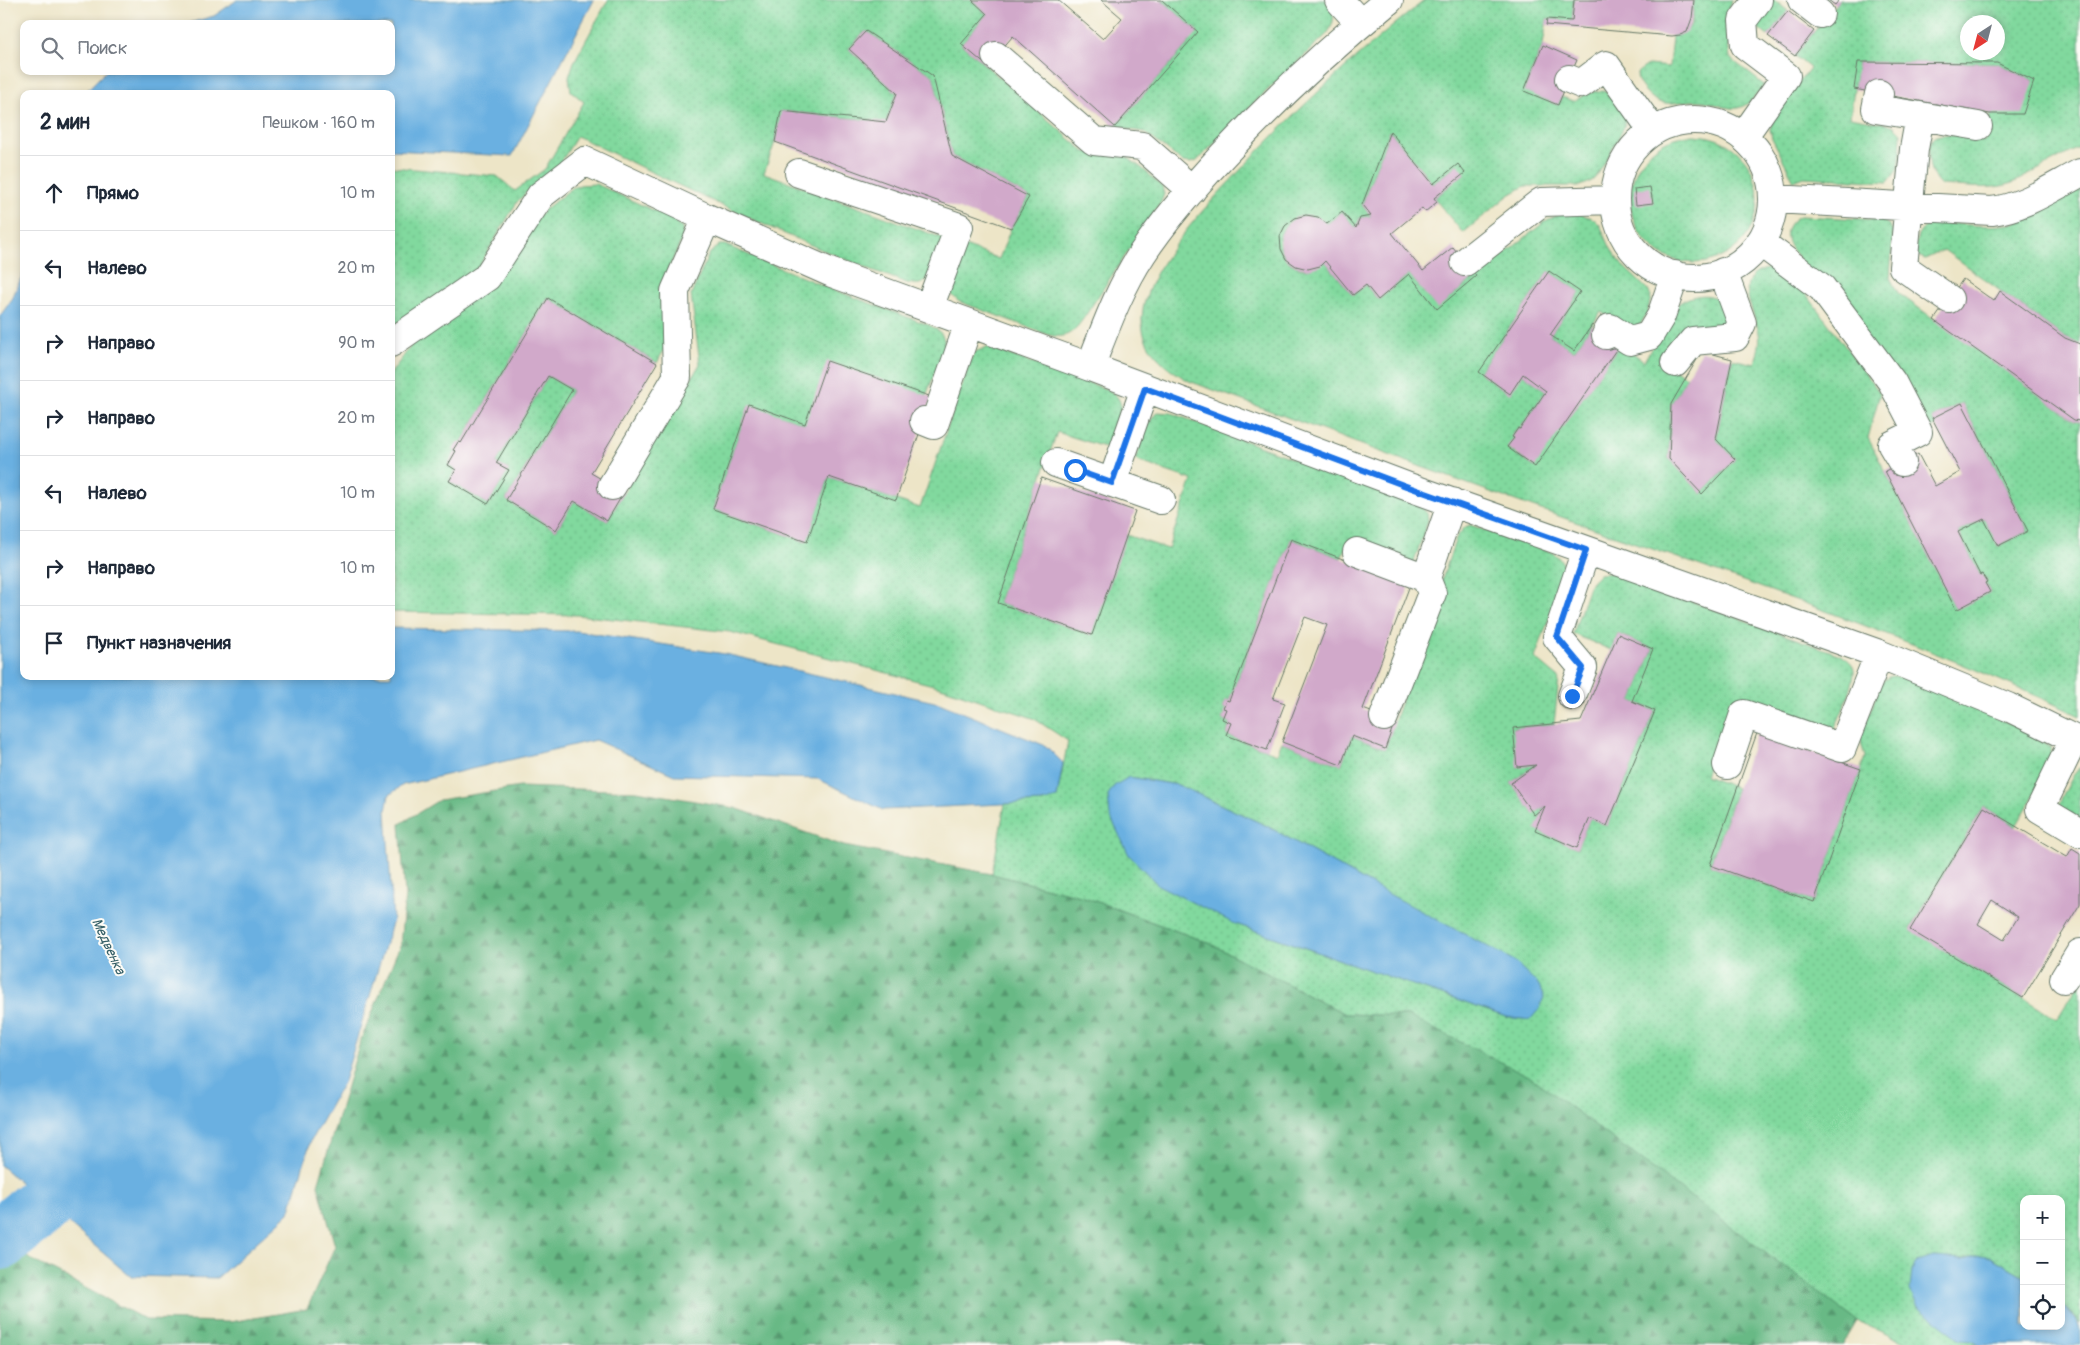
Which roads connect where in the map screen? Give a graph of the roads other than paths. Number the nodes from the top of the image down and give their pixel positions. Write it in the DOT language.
graph roads {
  1 [pos="1339,0"];
  2 [pos="1389,0"];
  3 [pos="1758,0"];
  4 [pos="1360,23"];
  5 [pos="996,56"];
  6 [pos="1570,79"];
  7 [pos="1879,94"];
  8 [pos="1920,116"];
  9 [pos="1978,126"];
  10 [pos="1653,131"];
  11 [pos="1743,137"];
  12 [pos="799,173"];
  13 [pos="2080,173"];
  14 [pos="1192,190"];
  15 [pos="1615,200"];
  16 [pos="1774,200"];
  17 [pos="1909,206"];
  18 [pos="707,218"];
  19 [pos="1760,242"];
  20 [pos="1465,262"];
  21 [pos="1723,272"];
  22 [pos="1676,275"];
  23 [pos="1949,299"];
  24 [pos="929,308"];
  25 [pos="969,323"];
  26 [pos="1606,335"];
  27 [pos="395,340"];
  28 [pos="1675,363"];
  29 [pos="1090,367"];
  30 [pos="1145,388"];
  31 [pos="924,421"];
  32 [pos="1902,462"];
  33 [pos="1056,463"];
  34 [pos="1112,483"];
  35 [pos="612,486"];
  36 [pos="1161,500"];
  37 [pos="1452,502"];
  38 [pos="1586,550"];
  39 [pos="1357,552"];
  40 [pos="1426,578"];
  41 [pos="1879,654"];
  42 [pos="1572,696"];
  43 [pos="1384,717"];
  44 [pos="2077,740"];
  45 [pos="1727,765"];
  46 [pos="2080,833"];
  47 [pos="2080,953"];
  48 [pos="2064,980"];
  1 -- 4 [label="street"];
  2 -- 4 [label="street"];
  3 -- 11 [label="street"];
  4 -- 14 [label="street"];
  5 -- 14 [label="street"];
  6 -- 10 [label="street"];
  7 -- 8 [label="street"];
  8 -- 9 [label="street"];
  8 -- 17 [label="street"];
  10 -- 11 [label="street"];
  10 -- 15 [label="street"];
  11 -- 16 [label="street"];
  12 -- 24 [label="street"];
  13 -- 17 [label="street"];
  14 -- 29 [label="street"];
  15 -- 20 [label="street"];
  15 -- 22 [label="street"];
  16 -- 17 [label="street"];
  16 -- 19 [label="street"];
  17 -- 23 [label="street"];
  18 -- 24 [label="street"];
  18 -- 27 [label="street"];
  18 -- 35 [label="street"];
  19 -- 21 [label="street"];
  19 -- 32 [label="street"];
  21 -- 22 [label="street"];
  21 -- 28 [label="street"];
  22 -- 26 [label="street"];
  24 -- 25 [label="street"];
  25 -- 29 [label="street"];
  25 -- 31 [label="street"];
  29 -- 30 [label="street"];
  30 -- 34 [label="street"];
  30 -- 37 [label="street"];
  33 -- 34 [label="street"];
  34 -- 36 [label="street"];
  37 -- 38 [label="street"];
  37 -- 40 [label="street"];
  38 -- 41 [label="street"];
  38 -- 42 [label="street"];
  39 -- 40 [label="street"];
  40 -- 43 [label="street"];
  41 -- 44 [label="street"];
  41 -- 45 [label="street"];
  44 -- 46 [label="street"];
  47 -- 48 [label="street"];
}
